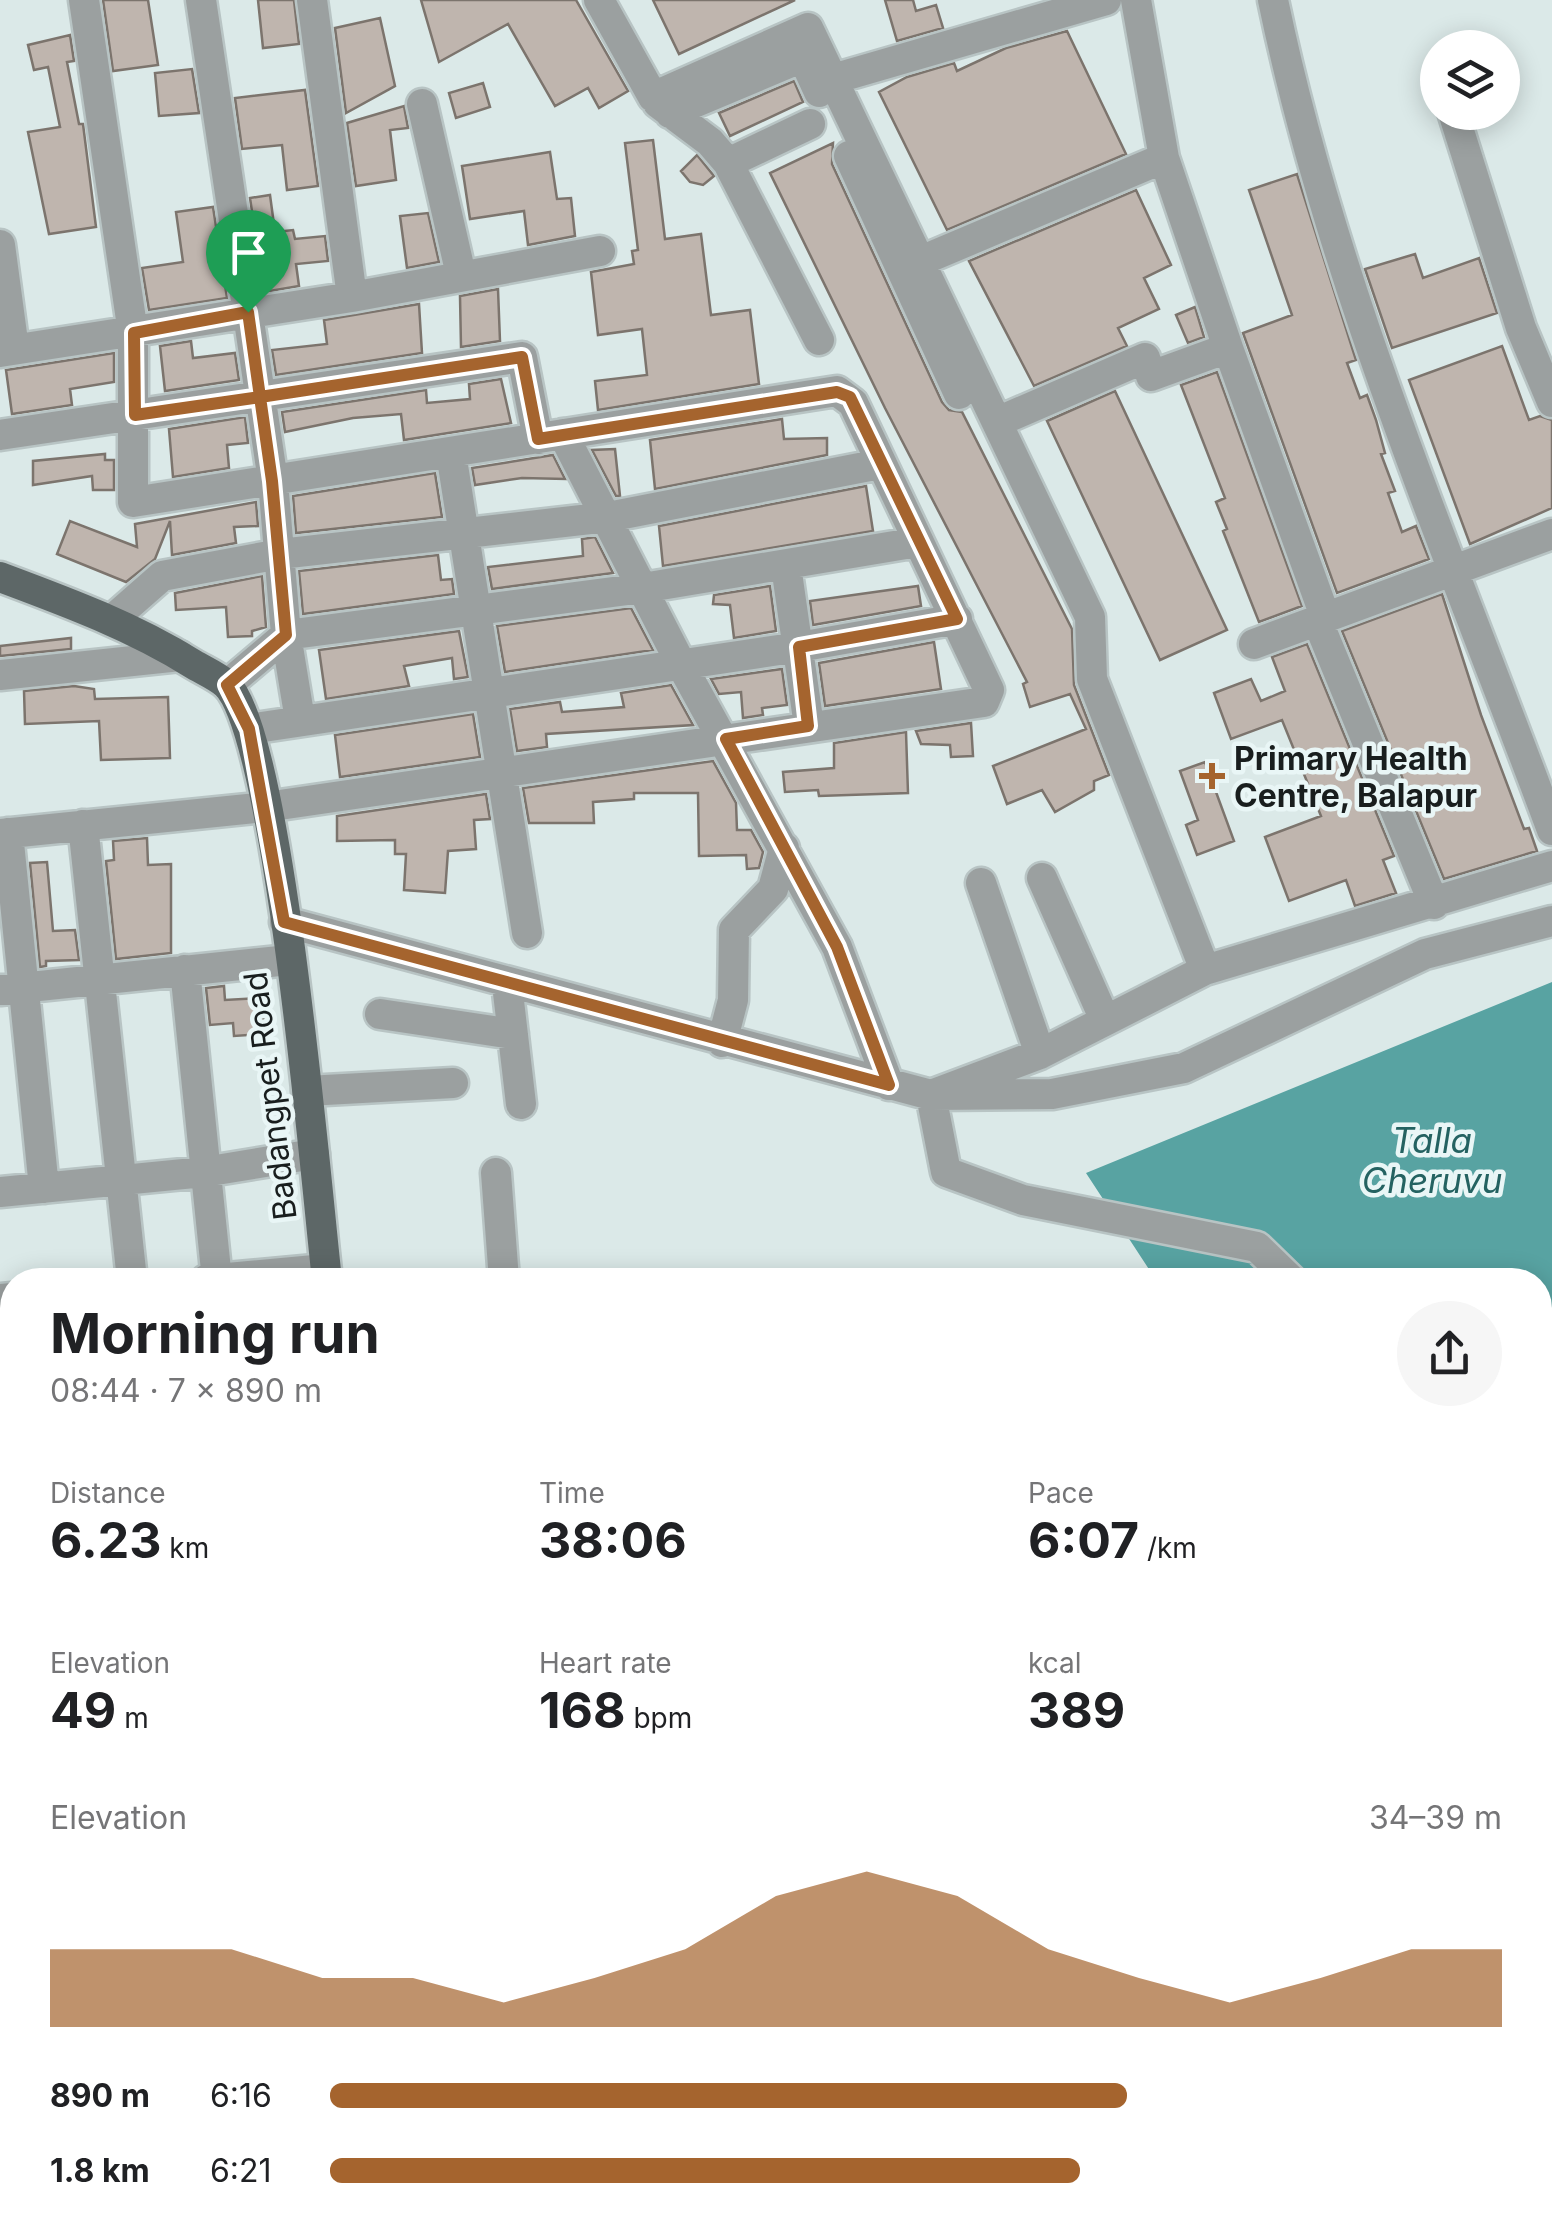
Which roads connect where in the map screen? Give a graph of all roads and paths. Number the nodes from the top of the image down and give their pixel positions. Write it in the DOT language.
graph roads {
  1 [pos="84,0"];
  2 [pos="200,0"];
  3 [pos="312,0"];
  4 [pos="599,0"];
  5 [pos="1106,0"];
  6 [pos="1136,0"];
  7 [pos="1272,0"];
  8 [pos="832,78"];
  9 [pos="422,104"];
  10 [pos="661,105"];
  11 [pos="810,124"];
  12 [pos="1460,130"];
  13 [pos="1164,158"];
  14 [pos="728,163"];
  15 [pos="0,245"];
  16 [pos="600,251"];
  17 [pos="922,260"];
  18 [pos="461,275"];
  19 [pos="352,297"];
  20 [pos="248,312"];
  21 [pos="134,333"];
  22 [pos="819,340"];
  23 [pos="1228,348"];
  24 [pos="7,350"];
  25 [pos="959,394"];
  26 [pos="260,397"];
  27 [pos="1552,402"];
  28 [pos="135,415"];
  29 [pos="997,422"];
  30 [pos="0,435"];
  31 [pos="551,437"];
  32 [pos="451,452"];
  33 [pos="880,464"];
  34 [pos="272,481"];
  35 [pos="608,516"];
  36 [pos="466,534"];
  37 [pos="1552,534"];
  38 [pos="918,542"];
  39 [pos="280,554"];
  40 [pos="786,566"];
  41 [pos="1456,569"];
  42 [pos="0,577"];
  43 [pos="643,588"];
  44 [pos="478,608"];
  45 [pos="113,619"];
  46 [pos="957,619"];
  47 [pos="1322,620"];
  48 [pos="286,635"];
  49 [pos="1254,644"];
  50 [pos="799,647"];
  51 [pos="180,656"];
  52 [pos="681,664"];
  53 [pos="0,674"];
  54 [pos="227,685"];
  55 [pos="492,691"];
  56 [pos="300,720"];
  57 [pos="808,726"];
  58 [pos="249,729"];
  59 [pos="726,739"];
  60 [pos="501,772"];
  61 [pos="266,807"];
  62 [pos="83,825"];
  63 [pos="1552,830"];
  64 [pos="4,834"];
  65 [pos="784,848"];
  66 [pos="1552,866"];
  67 [pos="1042,878"];
  68 [pos="981,883"];
  69 [pos="1434,904"];
  70 [pos="1552,921"];
  71 [pos="284,922"];
  72 [pos="527,933"];
  73 [pos="289,960"];
  74 [pos="185,970"];
  75 [pos="1205,970"];
  76 [pos="102,980"];
  77 [pos="507,984"];
  78 [pos="12,988"];
  79 [pos="380,1014"];
  80 [pos="1105,1020"];
  81 [pos="513,1034"];
  82 [pos="722,1042"];
  83 [pos="1040,1054"];
  84 [pos="453,1083"];
  85 [pos="889,1085"];
  86 [pos="307,1091"];
  87 [pos="932,1095"];
  88 [pos="521,1104"];
  89 [pos="314,1154"];
  90 [pos="204,1172"];
  91 [pos="496,1173"];
  92 [pos="123,1179"];
  93 [pos="44,1188"];
  94 [pos="0,1192"];
  95 [pos="131,1268"];
  96 [pos="216,1268"];
  97 [pos="325,1268"];
  98 [pos="503,1268"];
  99 [pos="1279,1268"];
  1 -- 21 [label="street"];
  2 -- 20 [label="street"];
  3 -- 19 [label="street"];
  4 -- 10 [label="street"];
  5 -- 8 [label="street"];
  6 -- 13 [label="street"];
  7 -- 41 [label="street"];
  8 -- 10 [label="street"];
  8 -- 17 [label="street"];
  9 -- 18 [label="street"];
  10 -- 14 [label="street"];
  10 -- 25 [label="street"];
  11 -- 14 [label="street"];
  12 -- 27 [label="street"];
  13 -- 17 [label="street"];
  13 -- 23 [label="street"];
  14 -- 22 [label="street"];
  15 -- 24 [label="street"];
  16 -- 18 [label="street"];
  17 -- 29 [label="street"];
  18 -- 19 [label="street"];
  19 -- 20 [label="street"];
  20 -- 21 [label="street"];
  20 -- 26 [label="street"];
  21 -- 24 [label="street"];
  21 -- 28 [label="street"];
  23 -- 29 [label="street"];
  23 -- 47 [label="street"];
  26 -- 28 [label="street"];
  26 -- 31 [label="street"];
  26 -- 34 [label="street"];
  28 -- 30 [label="street"];
  28 -- 34 [label="street"];
  29 -- 75 [label="street"];
  31 -- 32 [label="street"];
  31 -- 33 [label="street"];
  31 -- 35 [label="street"];
  32 -- 34 [label="street"];
  32 -- 36 [label="street"];
  33 -- 35 [label="street"];
  33 -- 38 [label="street"];
  34 -- 39 [label="street"];
  35 -- 36 [label="street"];
  35 -- 43 [label="street"];
  36 -- 39 [label="street"];
  36 -- 44 [label="street"];
  37 -- 41 [label="street"];
  38 -- 40 [label="street"];
  38 -- 46 [label="street"];
  39 -- 45 [label="street"];
  39 -- 48 [label="street"];
  40 -- 43 [label="street"];
  40 -- 50 [label="street"];
  41 -- 47 [label="street"];
  41 -- 63 [label="street"];
  42 -- 45 [label="main road"];
  43 -- 44 [label="street"];
  43 -- 52 [label="street"];
  44 -- 48 [label="street"];
  44 -- 55 [label="street"];
  45 -- 51 [label="main road"];
  46 -- 50 [label="street"];
  46 -- 57 [label="street"];
  47 -- 49 [label="street"];
  47 -- 69 [label="street"];
  48 -- 54 [label="street"];
  48 -- 56 [label="street"];
  50 -- 52 [label="street"];
  50 -- 57 [label="street"];
  51 -- 53 [label="street"];
  51 -- 54 [label="main road"];
  52 -- 55 [label="street"];
  52 -- 59 [label="street"];
  54 -- 58 [label="main road, Badangpet Road"];
  55 -- 56 [label="street"];
  55 -- 60 [label="street"];
  56 -- 58 [label="street"];
  57 -- 59 [label="street"];
  58 -- 61 [label="main road, Badangpet Road"];
  59 -- 60 [label="street"];
  59 -- 65 [label="street"];
  60 -- 61 [label="street"];
  60 -- 72 [label="street"];
  61 -- 62 [label="street"];
  61 -- 71 [label="main road, Badangpet Road"];
  62 -- 64 [label="street"];
  62 -- 76 [label="street"];
  64 -- 78 [label="street"];
  65 -- 82 [label="street"];
  65 -- 85 [label="street"];
  66 -- 69 [label="street"];
  67 -- 80 [label="street"];
  68 -- 83 [label="street"];
  69 -- 75 [label="street"];
  70 -- 87 [label="street"];
  71 -- 73 [label="main road, Badangpet Road"];
  71 -- 77 [label="street"];
  73 -- 74 [label="street"];
  73 -- 86 [label="main road, Badangpet Road"];
  74 -- 76 [label="street"];
  74 -- 90 [label="street"];
  75 -- 80 [label="street"];
  76 -- 78 [label="street"];
  76 -- 92 [label="street"];
  77 -- 81 [label="street"];
  77 -- 82 [label="street"];
  78 -- 93 [label="street"];
  79 -- 81 [label="street"];
  80 -- 83 [label="street"];
  81 -- 88 [label="street"];
  82 -- 85 [label="street"];
  83 -- 87 [label="street"];
  84 -- 86 [label="street"];
  85 -- 87 [label="street"];
  86 -- 89 [label="main road, Badangpet Road"];
  87 -- 99 [label="street"];
  89 -- 90 [label="street"];
  89 -- 97 [label="main road, Badangpet Road"];
  90 -- 92 [label="street"];
  90 -- 96 [label="street"];
  91 -- 98 [label="street"];
  92 -- 93 [label="street"];
  92 -- 95 [label="street"];
  93 -- 94 [label="street"];
}
